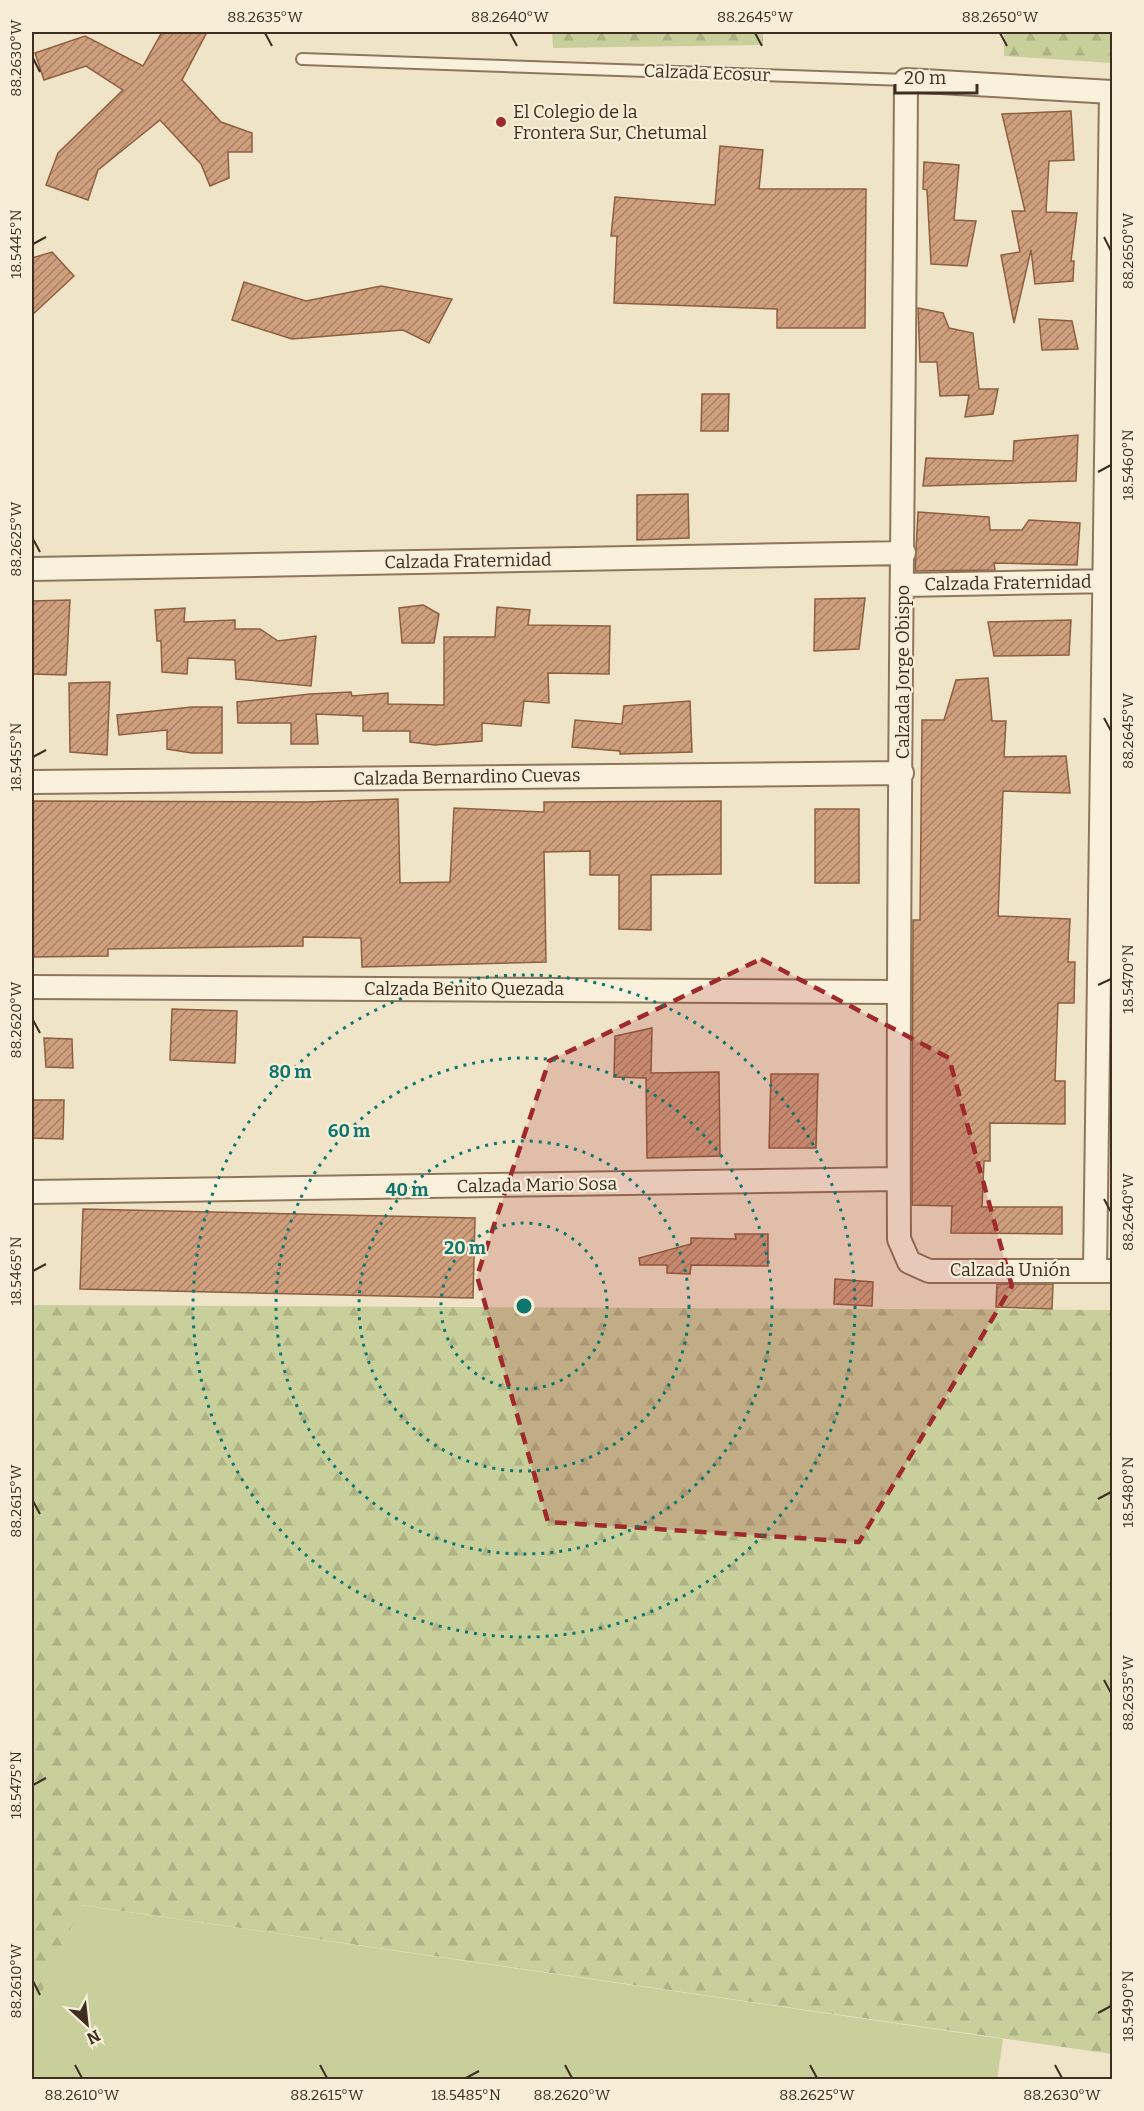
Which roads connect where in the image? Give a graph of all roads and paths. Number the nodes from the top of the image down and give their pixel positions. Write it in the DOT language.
graph roads {
  1 [pos="302,59"];
  2 [pos="906,80"];
  3 [pos="1112,92"];
  4 [pos="904,553"];
  5 [pos="32,569"];
  6 [pos="1109,581"];
  7 [pos="904,585"];
  8 [pos="902,773"];
  9 [pos="32,782"];
  10 [pos="32,987"];
  11 [pos="897,992"];
  12 [pos="898,1179"];
  13 [pos="32,1192"];
  14 [pos="909,1262"];
  15 [pos="1104,1270"];
  1 -- 2 [label="lane, Calzada Ecosur"];
  2 -- 3 [label="street, Calzada Ecosur"];
  2 -- 4 [label="street, Calzada Jorge Obispo"];
  3 -- 6 [label="street"];
  4 -- 5 [label="street, Calzada Fraternidad"];
  4 -- 7 [label="street, Calzada Jorge Obispo"];
  6 -- 7 [label="street, Calzada Fraternidad"];
  6 -- 15 [label="street"];
  7 -- 8 [label="street, Calzada Jorge Obispo"];
  8 -- 9 [label="street, Calzada Bernardino Cuevas"];
  8 -- 11 [label="street, Calzada Jorge Obispo"];
  10 -- 11 [label="street, Calzada Benito Quezada"];
  11 -- 12 [label="street, Calzada Jorge Obispo"];
  12 -- 13 [label="street, Calzada Mario Sosa"];
  12 -- 14 [label="street, Calzada Jorge Obispo"];
  14 -- 15 [label="street, Calzada Unión"];
}
